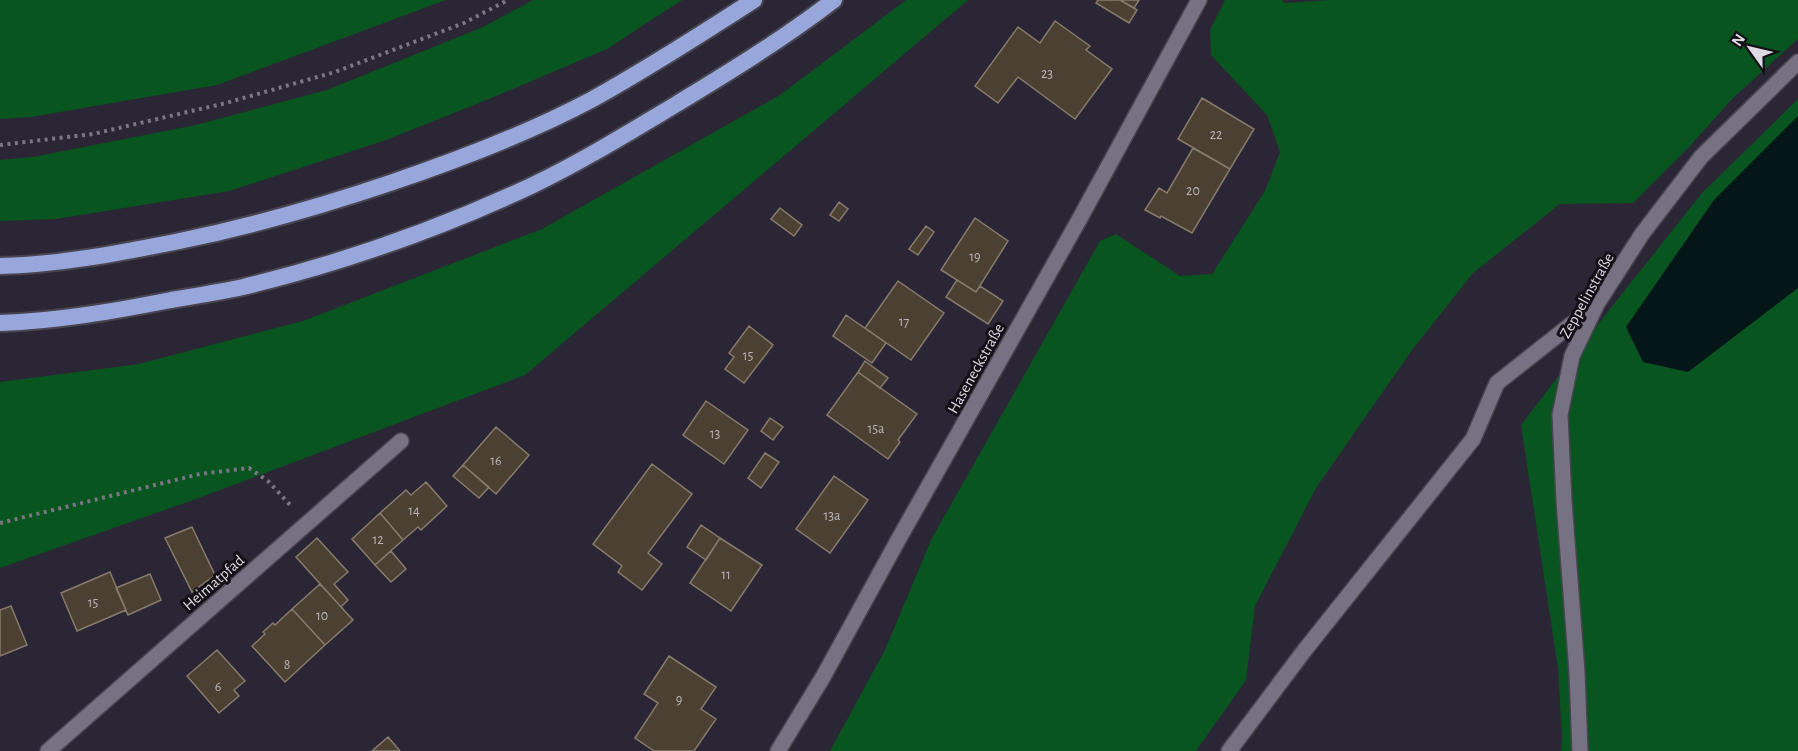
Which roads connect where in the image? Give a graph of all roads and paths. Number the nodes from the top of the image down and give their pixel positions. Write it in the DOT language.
graph roads {
  1 [pos="508,0"];
  2 [pos="754,0"];
  3 [pos="834,0"];
  4 [pos="1199,0"];
  5 [pos="1798,62"];
  6 [pos="0,145"];
  7 [pos="0,267"];
  8 [pos="1597,304"];
  9 [pos="0,323"];
  10 [pos="401,441"];
  11 [pos="0,523"];
  12 [pos="307,524"];
  13 [pos="48,751"];
  14 [pos="778,751"];
  15 [pos="1229,751"];
  16 [pos="1580,751"];
  1 -- 6 [label="path"];
  2 -- 7 [label="highway"];
  3 -- 9 [label="highway"];
  4 -- 14 [label="street, Haseneckstraße"];
  5 -- 8 [label="street, Zeppelinstraße"];
  8 -- 15 [label="street"];
  8 -- 16 [label="street, Zeppelinstraße"];
  10 -- 12 [label="street, Heimatpfad"];
  11 -- 12 [label="path"];
  12 -- 13 [label="street, Heimatpfad"];
}
